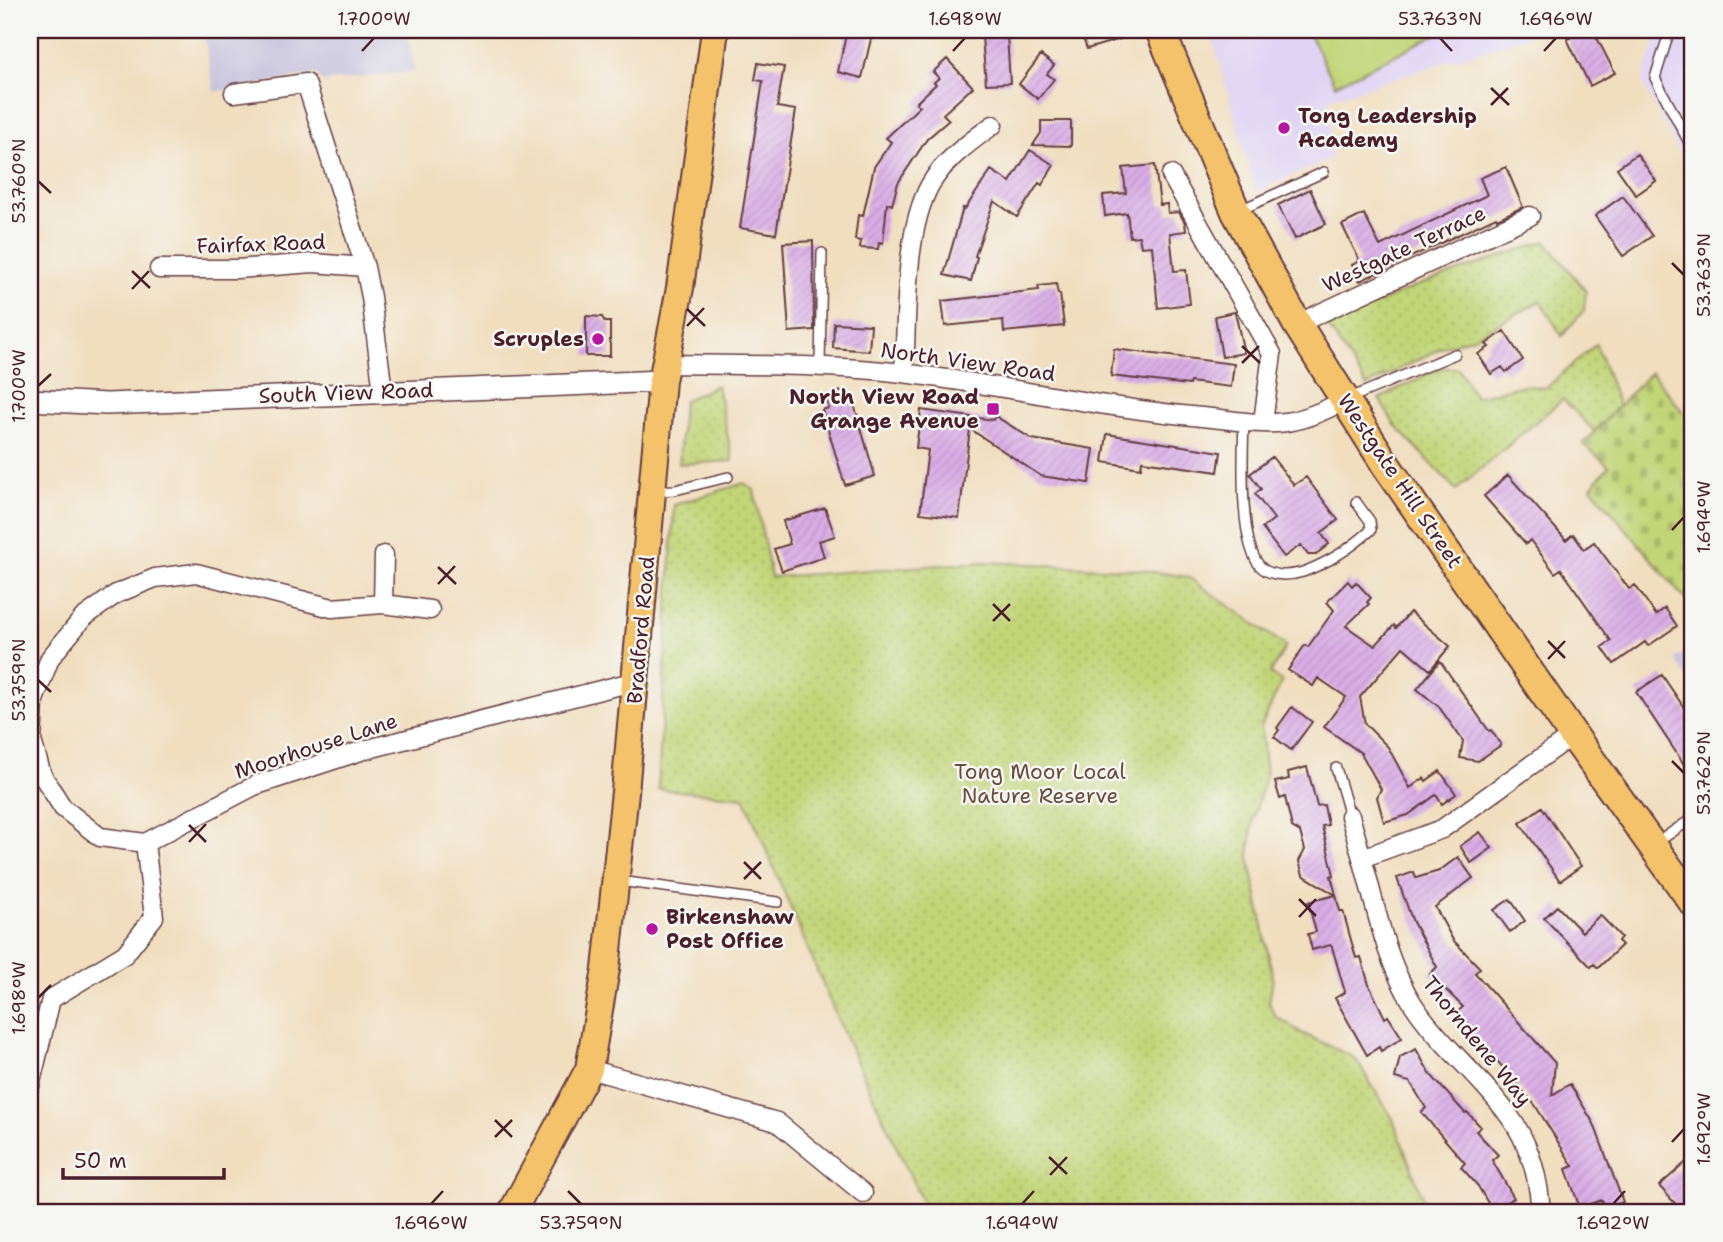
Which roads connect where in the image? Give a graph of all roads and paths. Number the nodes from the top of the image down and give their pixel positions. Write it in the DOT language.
graph roads {
  1 [pos="715,30"];
  2 [pos="1160,30"];
  3 [pos="1670,30"];
  4 [pos="234,93"];
  5 [pos="993,125"];
  6 [pos="1693,150"];
  7 [pos="1324,172"];
  8 [pos="1171,176"];
  9 [pos="1236,212"];
  10 [pos="1530,216"];
  11 [pos="822,253"];
  12 [pos="365,267"];
  13 [pos="159,269"];
  14 [pos="1297,324"];
  15 [pos="1455,354"];
  16 [pos="820,366"];
  17 [pos="664,372"];
  18 [pos="904,373"];
  19 [pos="383,391"];
  20 [pos="30,400"];
  21 [pos="1345,400"];
  22 [pos="1244,421"];
  23 [pos="1263,422"];
  24 [pos="728,477"];
  25 [pos="651,491"];
  26 [pos="1356,502"];
  27 [pos="384,555"];
  28 [pos="383,604"];
  29 [pos="430,610"];
  30 [pos="636,681"];
  31 [pos="1573,734"];
  32 [pos="1336,768"];
  33 [pos="1350,817"];
  34 [pos="1693,818"];
  35 [pos="145,843"];
  36 [pos="1651,846"];
  37 [pos="1362,858"];
  38 [pos="614,881"];
  39 [pos="778,902"];
  40 [pos="1693,902"];
  41 [pos="589,1069"];
  42 [pos="30,1086"];
  43 [pos="863,1193"];
  44 [pos="512,1212"];
  45 [pos="1541,1212"];
  1 -- 17 [label="main road, Bradford Road"];
  2 -- 9 [label="highway, Westgate Hill Street"];
  3 -- 6 [label="lane"];
  4 -- 12 [label="street"];
  5 -- 18 [label="street"];
  7 -- 9 [label="lane"];
  8 -- 23 [label="street"];
  9 -- 14 [label="highway, Westgate Hill Street"];
  10 -- 14 [label="street, Westgate Terrace"];
  11 -- 16 [label="lane"];
  12 -- 13 [label="street, Fairfax Road"];
  12 -- 19 [label="street"];
  14 -- 21 [label="highway, Westgate Hill Street"];
  15 -- 21 [label="lane"];
  16 -- 17 [label="street, North View Road"];
  16 -- 18 [label="street, North View Road"];
  17 -- 19 [label="street, South View Road"];
  17 -- 25 [label="main road, Bradford Road"];
  18 -- 22 [label="street, North View Road"];
  19 -- 20 [label="street, South View Road"];
  21 -- 23 [label="street, North View Road"];
  21 -- 31 [label="highway, Westgate Hill Street"];
  22 -- 23 [label="street, North View Road"];
  22 -- 26 [label="lane"];
  24 -- 25 [label="lane"];
  25 -- 30 [label="main road, Bradford Road"];
  27 -- 28 [label="street"];
  28 -- 29 [label="street"];
  28 -- 35 [label="street"];
  30 -- 35 [label="street, Moorhouse Lane"];
  30 -- 38 [label="main road, Bradford Road"];
  31 -- 36 [label="highway, Westgate Hill Street"];
  31 -- 37 [label="street"];
  32 -- 33 [label="lane"];
  33 -- 37 [label="street, Thorndene Way"];
  34 -- 36 [label="lane"];
  35 -- 42 [label="street"];
  36 -- 40 [label="highway, Westgate Hill Street"];
  37 -- 45 [label="street, Thorndene Way"];
  38 -- 39 [label="lane"];
  38 -- 41 [label="main road, Bradford Road"];
  41 -- 43 [label="street"];
  41 -- 44 [label="main road, Bradford Road"];
}
